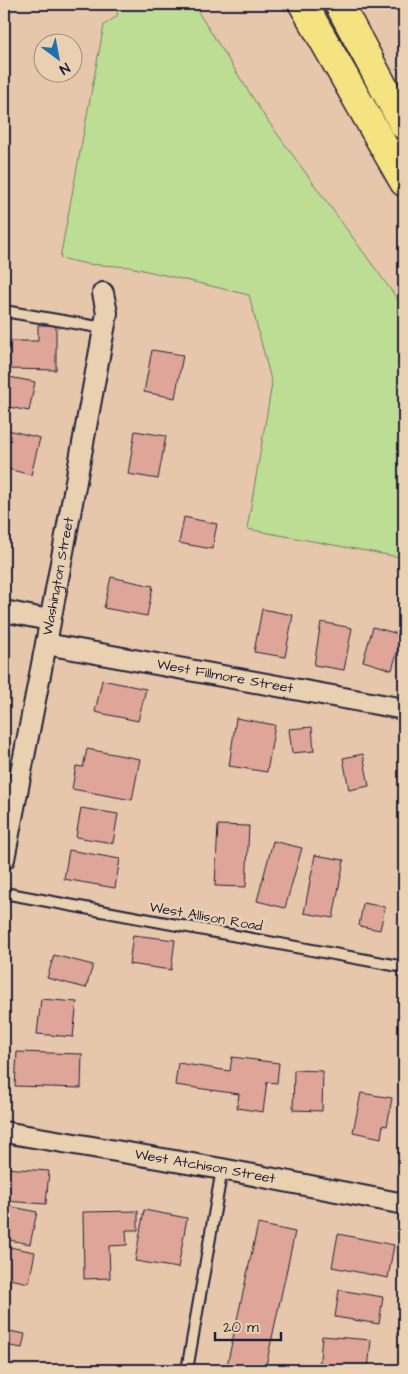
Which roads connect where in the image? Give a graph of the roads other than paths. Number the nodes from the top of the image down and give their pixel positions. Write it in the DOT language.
graph roads {
  1 [pos="303,4"];
  2 [pos="339,4"];
  3 [pos="404,125"];
  4 [pos="404,182"];
  5 [pos="103,293"];
  6 [pos="4,311"];
  7 [pos="104,328"];
  8 [pos="4,611"];
  9 [pos="50,620"];
  10 [pos="46,644"];
  11 [pos="404,709"];
  12 [pos="4,859"];
  13 [pos="4,893"];
  14 [pos="404,968"];
  15 [pos="4,1132"];
  16 [pos="222,1168"];
  17 [pos="404,1204"];
  18 [pos="187,1370"];
  1 -- 4 [label="highway"];
  2 -- 3 [label="highway"];
  5 -- 7 [label="street, Washington Street"];
  6 -- 7 [label="lane"];
  7 -- 9 [label="street, Washington Street"];
  8 -- 9 [label="street"];
  9 -- 10 [label="street, Washington Street"];
  10 -- 11 [label="street, West Fillmore Street"];
  10 -- 12 [label="street, Washington Street"];
  13 -- 14 [label="lane, West Allison Road"];
  15 -- 16 [label="street, West Atchison Street"];
  16 -- 17 [label="street, West Atchison Street"];
  16 -- 18 [label="lane"];
}
